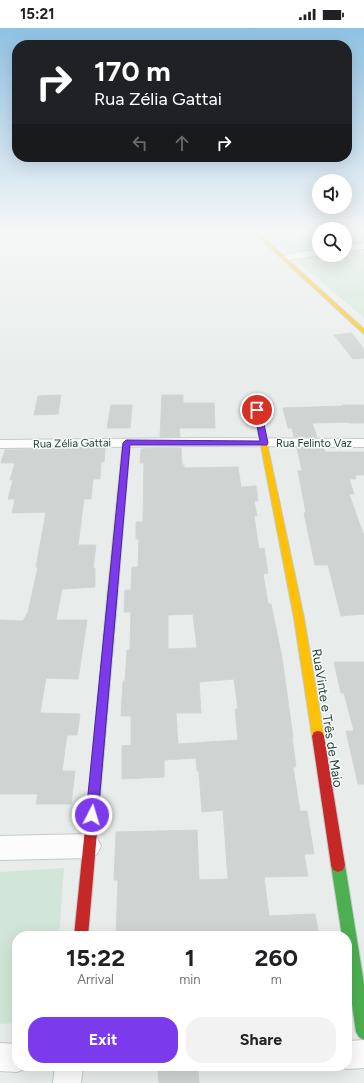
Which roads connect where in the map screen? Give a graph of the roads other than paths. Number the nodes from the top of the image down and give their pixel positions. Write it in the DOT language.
graph roads {
  1 [pos="309,280"];
  2 [pos="364,332"];
  3 [pos="257,410"];
  4 [pos="126,443"];
  5 [pos="264,443"];
  6 [pos="364,443"];
  7 [pos="0,444"];
  8 [pos="89,846"];
  9 [pos="0,848"];
  10 [pos="81,931"];
  11 [pos="348,931"];
  12 [pos="352,956"];
  13 [pos="364,1032"];
  14 [pos="352,1054"];
  15 [pos="364,1054"];
  16 [pos="0,1057"];
  17 [pos="12,1058"];
  18 [pos="68,1071"];
  19 [pos="67,1083"];
  1 -- 2 [label="street"];
  3 -- 5 [label="street, RuaVinte e Três de Maio"];
  4 -- 5 [label="street, Rua Zélia Gattai"];
  4 -- 7 [label="street, Rua Zélia Gattai"];
  4 -- 8 [label="street"];
  5 -- 6 [label="street, Rua Felinto Vaz"];
  5 -- 11 [label="street, RuaVinte e Três de Maio"];
  8 -- 9 [label="street"];
  8 -- 10 [label="street"];
  12 -- 13 [label="street, RuaVinte e Três de Maio"];
  14 -- 15 [label="street"];
  16 -- 17 [label="street"];
  18 -- 19 [label="street"];
}
